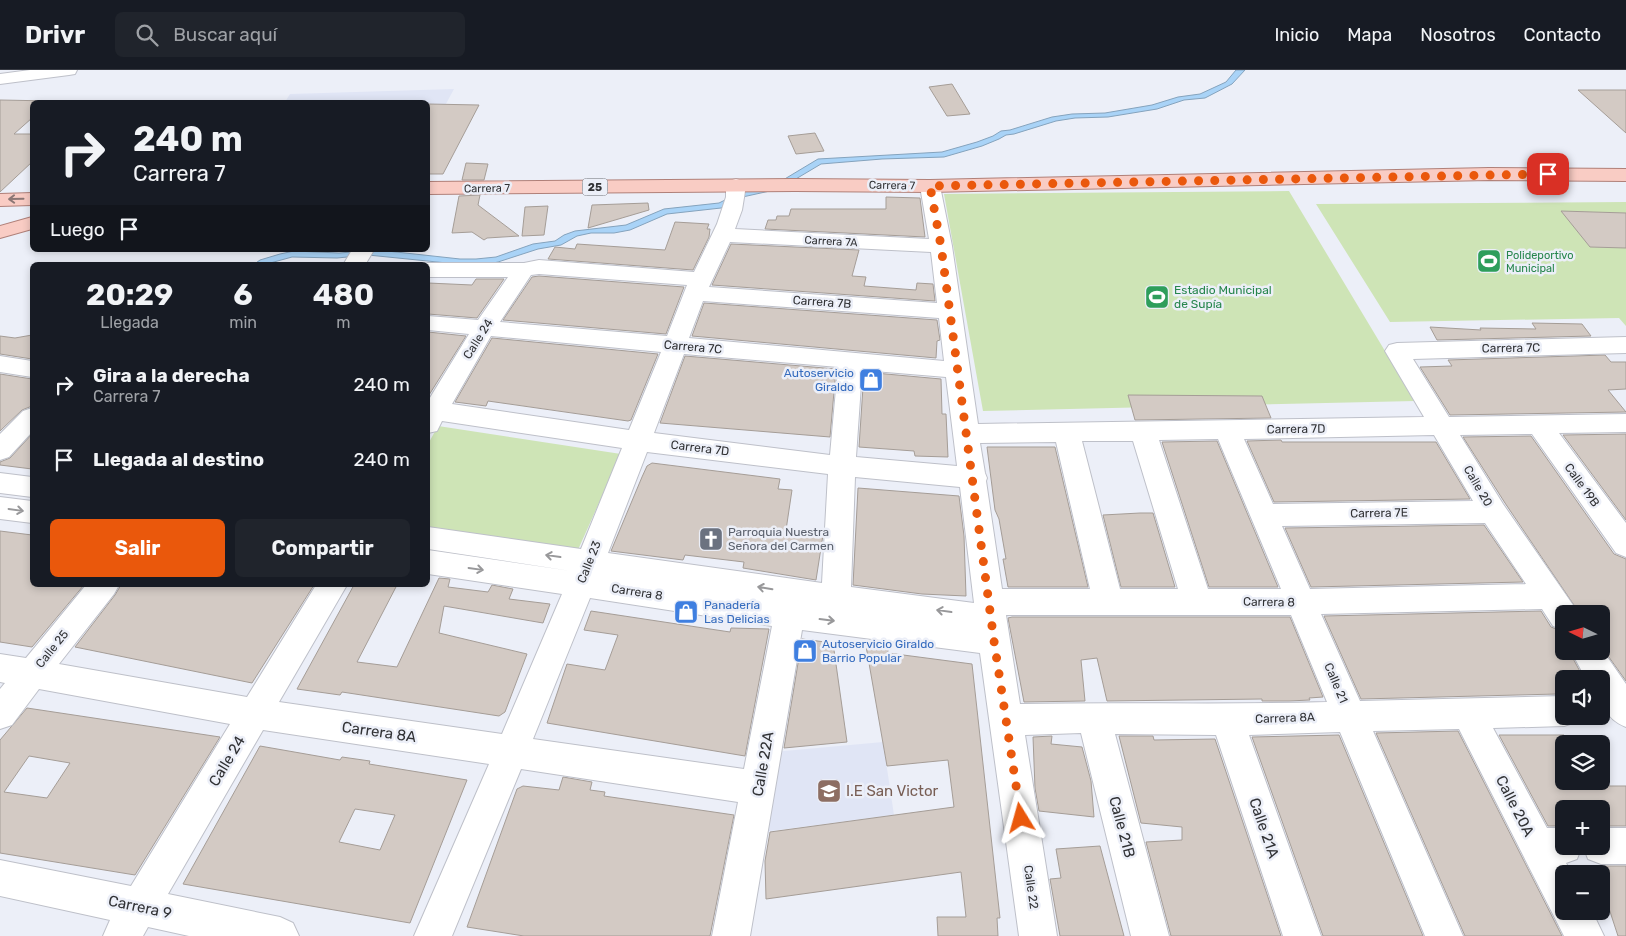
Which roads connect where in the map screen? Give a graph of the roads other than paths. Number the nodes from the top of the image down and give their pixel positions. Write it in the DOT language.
graph roads {
  1 [pos="69,70"];
  2 [pos="0,80"];
  3 [pos="1626,175"];
  4 [pos="930,186"];
  5 [pos="430,188"];
  6 [pos="735,196"];
  7 [pos="30,199"];
  8 [pos="0,200"];
  9 [pos="30,224"];
  10 [pos="0,232"];
  11 [pos="721,235"];
  12 [pos="941,246"];
  13 [pos="532,268"];
  14 [pos="430,270"];
  15 [pos="697,286"];
  16 [pos="950,310"];
  17 [pos="430,322"];
  18 [pos="485,327"];
  19 [pos="676,345"];
  20 [pos="1626,345"];
  21 [pos="1397,351"];
  22 [pos="851,360"];
  23 [pos="0,364"];
  24 [pos="30,368"];
  25 [pos="958,370"];
  26 [pos="430,415"];
  27 [pos="30,419"];
  28 [pos="1539,425"];
  29 [pos="1444,427"];
  30 [pos="1623,427"];
  31 [pos="1227,430"];
  32 [pos="1143,432"];
  33 [pos="966,434"];
  34 [pos="1067,434"];
  35 [pos="639,441"];
  36 [pos="0,450"];
  37 [pos="842,466"];
  38 [pos="974,478"];
  39 [pos="0,483"];
  40 [pos="30,487"];
  41 [pos="0,508"];
  42 [pos="30,512"];
  43 [pos="1493,512"];
  44 [pos="1264,515"];
  45 [pos="430,538"];
  46 [pos="1626,545"];
  47 [pos="430,562"];
  48 [pos="585,572"];
  49 [pos="102,587"];
  50 [pos="331,587"];
  51 [pos="836,596"];
  52 [pos="1197,601"];
  53 [pos="1108,602"];
  54 [pos="1301,602"];
  55 [pos="792,604"];
  56 [pos="1556,605"];
  57 [pos="1555,607"];
  58 [pos="992,620"];
  59 [pos="1591,660"];
  60 [pos="16,671"];
  61 [pos="1619,710"];
  62 [pos="1555,711"];
  63 [pos="1468,713"];
  64 [pos="0,714"];
  65 [pos="256,714"];
  66 [pos="1350,716"];
  67 [pos="1094,718"];
  68 [pos="1007,720"];
  69 [pos="1227,720"];
  70 [pos="511,752"];
  71 [pos="759,788"];
  72 [pos="1550,846"];
  73 [pos="1610,846"];
  74 [pos="1626,846"];
  75 [pos="1555,865"];
  76 [pos="0,878"];
  77 [pos="1576,920"];
  78 [pos="130,922"];
  79 [pos="280,936"];
  80 [pos="434,936"];
  81 [pos="730,936"];
  82 [pos="1038,936"];
  83 [pos="1150,936"];
  84 [pos="1302,936"];
  85 [pos="1444,936"];
  86 [pos="1585,936"];
  1 -- 2 [label="street"];
  3 -- 4 [label="main road, Carrera 7 / 25"];
  4 -- 6 [label="main road, Carrera 7 / 25"];
  4 -- 12 [label="street, Calle 22"];
  5 -- 6 [label="main road, Carrera 7 / 25"];
  6 -- 11 [label="street, Calle 23"];
  7 -- 8 [label="main road, one-way"];
  9 -- 10 [label="main road"];
  11 -- 12 [label="street, Carrera 7A"];
  11 -- 15 [label="street, Calle 23"];
  12 -- 16 [label="street, Calle 22"];
  13 -- 14 [label="street, Carrera 7B"];
  13 -- 15 [label="street, Carrera 7B"];
  13 -- 18 [label="street, Calle 24"];
  15 -- 16 [label="street, Carrera 7B"];
  15 -- 19 [label="street, Calle 23"];
  16 -- 25 [label="street, Calle 22"];
  17 -- 18 [label="street, Carrera 7C"];
  18 -- 19 [label="street, Carrera 7C"];
  18 -- 26 [label="street, Calle 24"];
  19 -- 22 [label="street, Carrera 7C"];
  19 -- 35 [label="street, Calle 23"];
  20 -- 21 [label="street, Carrera 7C"];
  21 -- 29 [label="street, Calle 20"];
  22 -- 25 [label="street, Carrera 7C"];
  22 -- 37 [label="street"];
  23 -- 24 [label="street"];
  25 -- 33 [label="street, Calle 22"];
  26 -- 35 [label="street, Carrera 7D"];
  27 -- 36 [label="street"];
  28 -- 29 [label="street, Carrera 7D"];
  28 -- 30 [label="street, Carrera 7D"];
  28 -- 46 [label="street, Calle 19B"];
  29 -- 31 [label="street, Carrera 7D"];
  29 -- 43 [label="street, Calle 20"];
  31 -- 32 [label="street, Carrera 7D"];
  31 -- 44 [label="street, Calle 21"];
  32 -- 34 [label="street, Carrera 7D"];
  32 -- 52 [label="street"];
  33 -- 34 [label="street, Carrera 7D"];
  33 -- 38 [label="street, Calle 22"];
  34 -- 53 [label="street"];
  35 -- 37 [label="street, Carrera 7D"];
  35 -- 48 [label="street, Calle 23"];
  37 -- 38 [label="street, Carrera 7D"];
  37 -- 51 [label="street"];
  38 -- 58 [label="street, Calle 22"];
  39 -- 40 [label="street"];
  41 -- 42 [label="street, one-way"];
  43 -- 44 [label="street, Carrera 7E"];
  43 -- 56 [label="street, Calle 20"];
  44 -- 54 [label="street, Calle 21"];
  48 -- 45 [label="street, Carrera 8, one-way"];
  47 -- 48 [label="street, Carrera 8, one-way"];
  48 -- 55 [label="street, Carrera 8"];
  48 -- 70 [label="street, Calle 23"];
  49 -- 60 [label="street, Calle 25"];
  50 -- 65 [label="street, Calle 24"];
  51 -- 55 [label="street, Carrera 8"];
  58 -- 51 [label="street, Carrera 8, one-way"];
  52 -- 53 [label="street, Carrera 8"];
  52 -- 54 [label="street, Carrera 8"];
  53 -- 58 [label="street, Carrera 8"];
  54 -- 57 [label="street, Carrera 8"];
  54 -- 66 [label="street, Calle 21"];
  55 -- 58 [label="street, Carrera 8, one-way"];
  55 -- 71 [label="street, Calle 22A"];
  58 -- 68 [label="street, Calle 22"];
  59 -- 61 [label="street"];
  60 -- 64 [label="street, Calle 25"];
  60 -- 65 [label="street, Carrera 8A"];
  62 -- 63 [label="street, Carrera 8A"];
  63 -- 66 [label="street, Carrera 8A"];
  63 -- 72 [label="street, Calle 20A"];
  65 -- 70 [label="street, Carrera 8A"];
  65 -- 78 [label="street, Calle 24"];
  66 -- 69 [label="street, Carrera 8A"];
  66 -- 85 [label="street, Calle 21"];
  67 -- 68 [label="street, Carrera 8A"];
  67 -- 69 [label="street, Carrera 8A"];
  67 -- 83 [label="street, Calle 21B"];
  68 -- 82 [label="street, Calle 22"];
  69 -- 84 [label="street, Calle 21A"];
  70 -- 71 [label="street, Carrera 8A"];
  70 -- 80 [label="street, Calle 23"];
  71 -- 81 [label="street, Calle 22A"];
  72 -- 75 [label="street, Calle 20A"];
  73 -- 74 [label="street"];
  76 -- 78 [label="street, Carrera 9"];
  77 -- 86 [label="street"];
  78 -- 79 [label="street, Carrera 9"];
}
